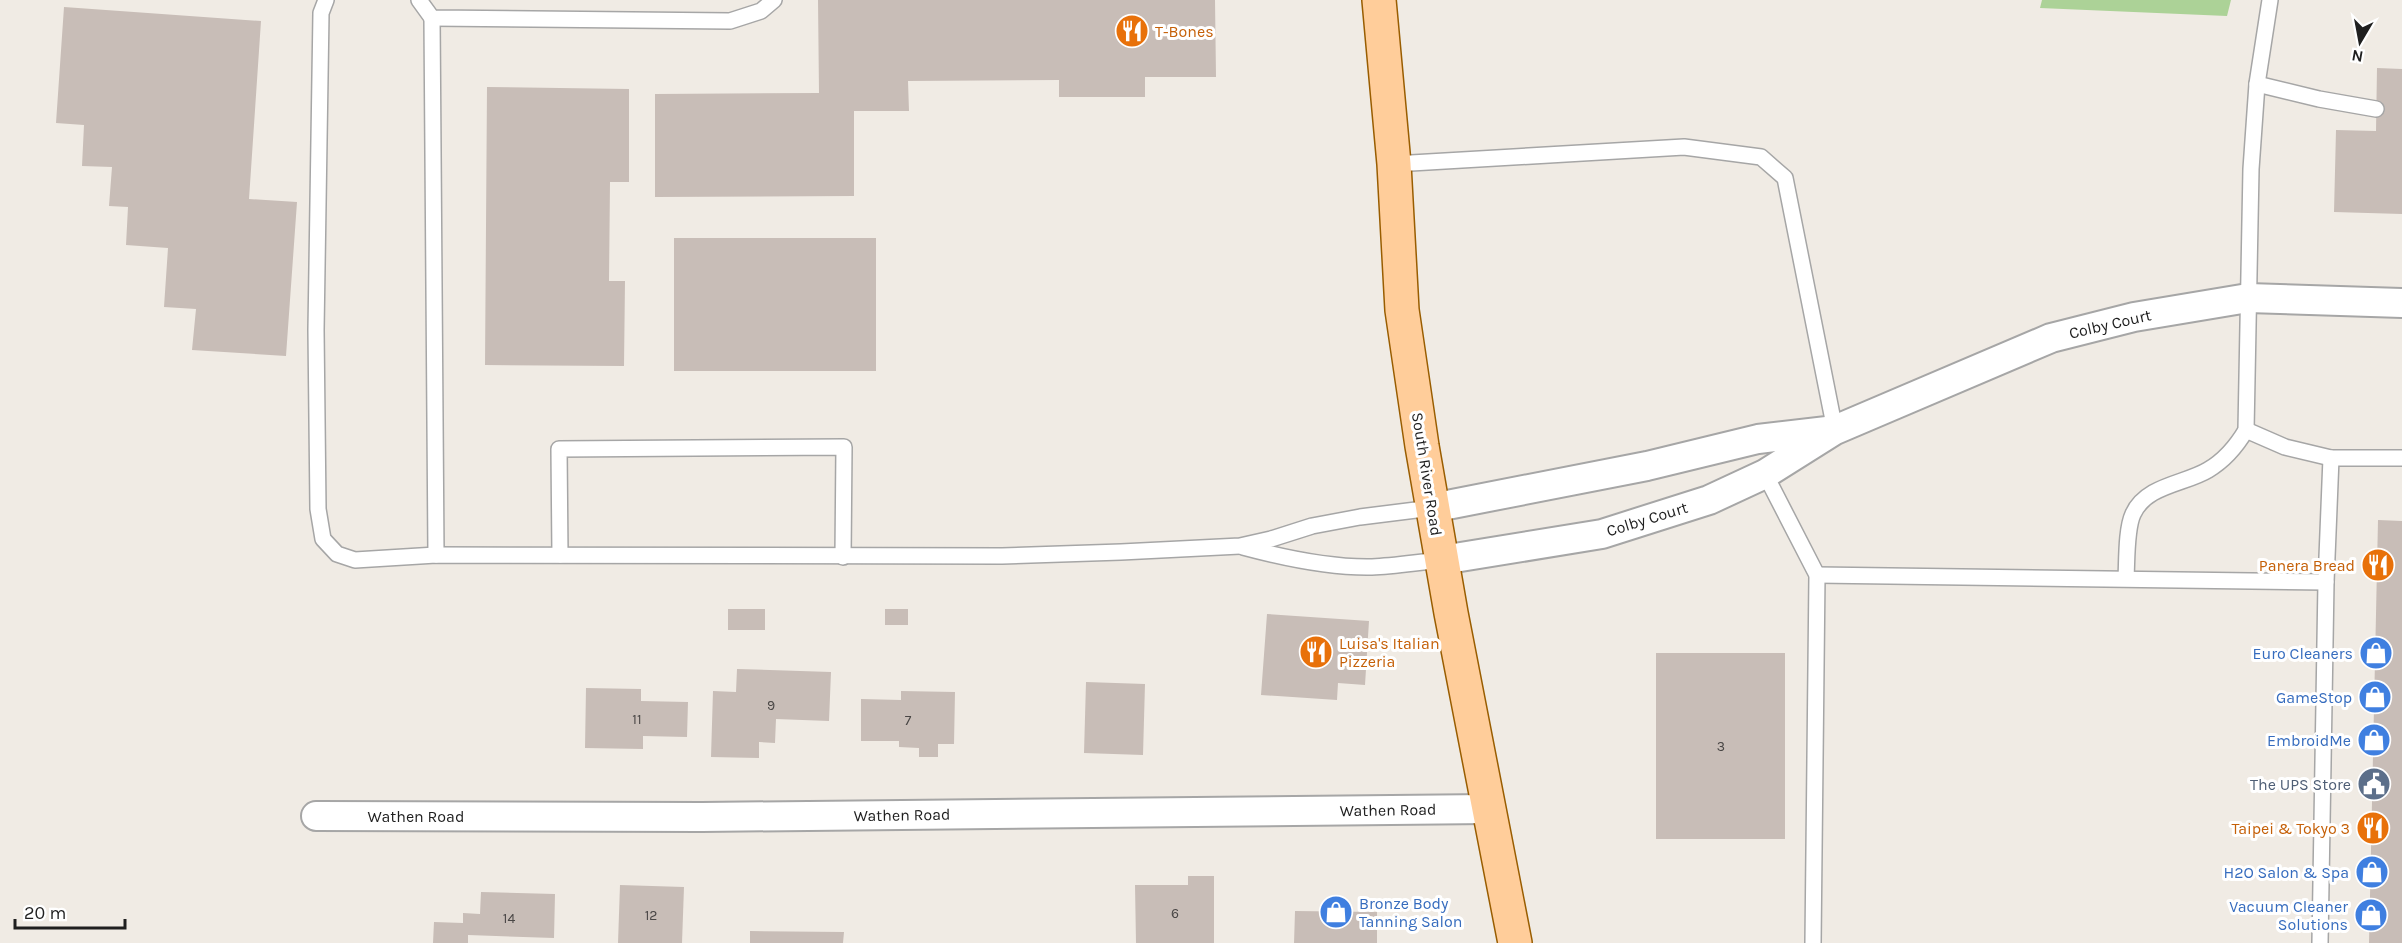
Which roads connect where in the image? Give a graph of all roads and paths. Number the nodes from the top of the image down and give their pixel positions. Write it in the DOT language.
graph roads {
  1 [pos="326,0"];
  2 [pos="419,0"];
  3 [pos="774,0"];
  4 [pos="1379,0"];
  5 [pos="2270,0"];
  6 [pos="432,18"];
  7 [pos="2257,84"];
  8 [pos="2376,109"];
  9 [pos="1394,164"];
  10 [pos="2248,298"];
  11 [pos="2402,303"];
  12 [pos="1835,430"];
  13 [pos="2246,430"];
  14 [pos="2331,458"];
  15 [pos="2402,458"];
  16 [pos="1765,474"];
  17 [pos="1432,508"];
  18 [pos="1240,546"];
  19 [pos="436,555"];
  20 [pos="560,555"];
  21 [pos="843,557"];
  22 [pos="1442,560"];
  23 [pos="1817,575"];
  24 [pos="2126,578"];
  25 [pos="2326,582"];
  26 [pos="1488,809"];
  27 [pos="316,816"];
  28 [pos="1515,943"];
  29 [pos="1813,943"];
  30 [pos="2320,943"];
  1 -- 19 [label="lane"];
  2 -- 6 [label="lane"];
  3 -- 6 [label="lane"];
  4 -- 9 [label="main road, South River Road"];
  5 -- 7 [label="lane"];
  6 -- 19 [label="lane"];
  7 -- 8 [label="lane"];
  7 -- 10 [label="lane"];
  9 -- 12 [label="lane"];
  9 -- 17 [label="main road, South River Road"];
  10 -- 11 [label="street, Colby Court"];
  10 -- 12 [label="street, Colby Court"];
  10 -- 13 [label="lane"];
  12 -- 16 [label="street, Colby Court"];
  12 -- 17 [label="street, Colby Court"];
  13 -- 14 [label="lane"];
  13 -- 24 [label="lane"];
  14 -- 15 [label="lane"];
  14 -- 25 [label="lane"];
  16 -- 22 [label="street, Colby Court"];
  16 -- 23 [label="lane"];
  17 -- 18 [label="lane"];
  17 -- 22 [label="main road, South River Road"];
  18 -- 21 [label="lane"];
  18 -- 22 [label="lane"];
  19 -- 20 [label="lane"];
  20 -- 21 [label="lane"];
  20 -- 21 [label="lane"];
  22 -- 26 [label="main road, South River Road"];
  23 -- 24 [label="lane"];
  23 -- 29 [label="lane"];
  24 -- 25 [label="lane"];
  25 -- 30 [label="lane"];
  26 -- 27 [label="street, Wathen Road"];
  26 -- 28 [label="main road, South River Road"];
}
